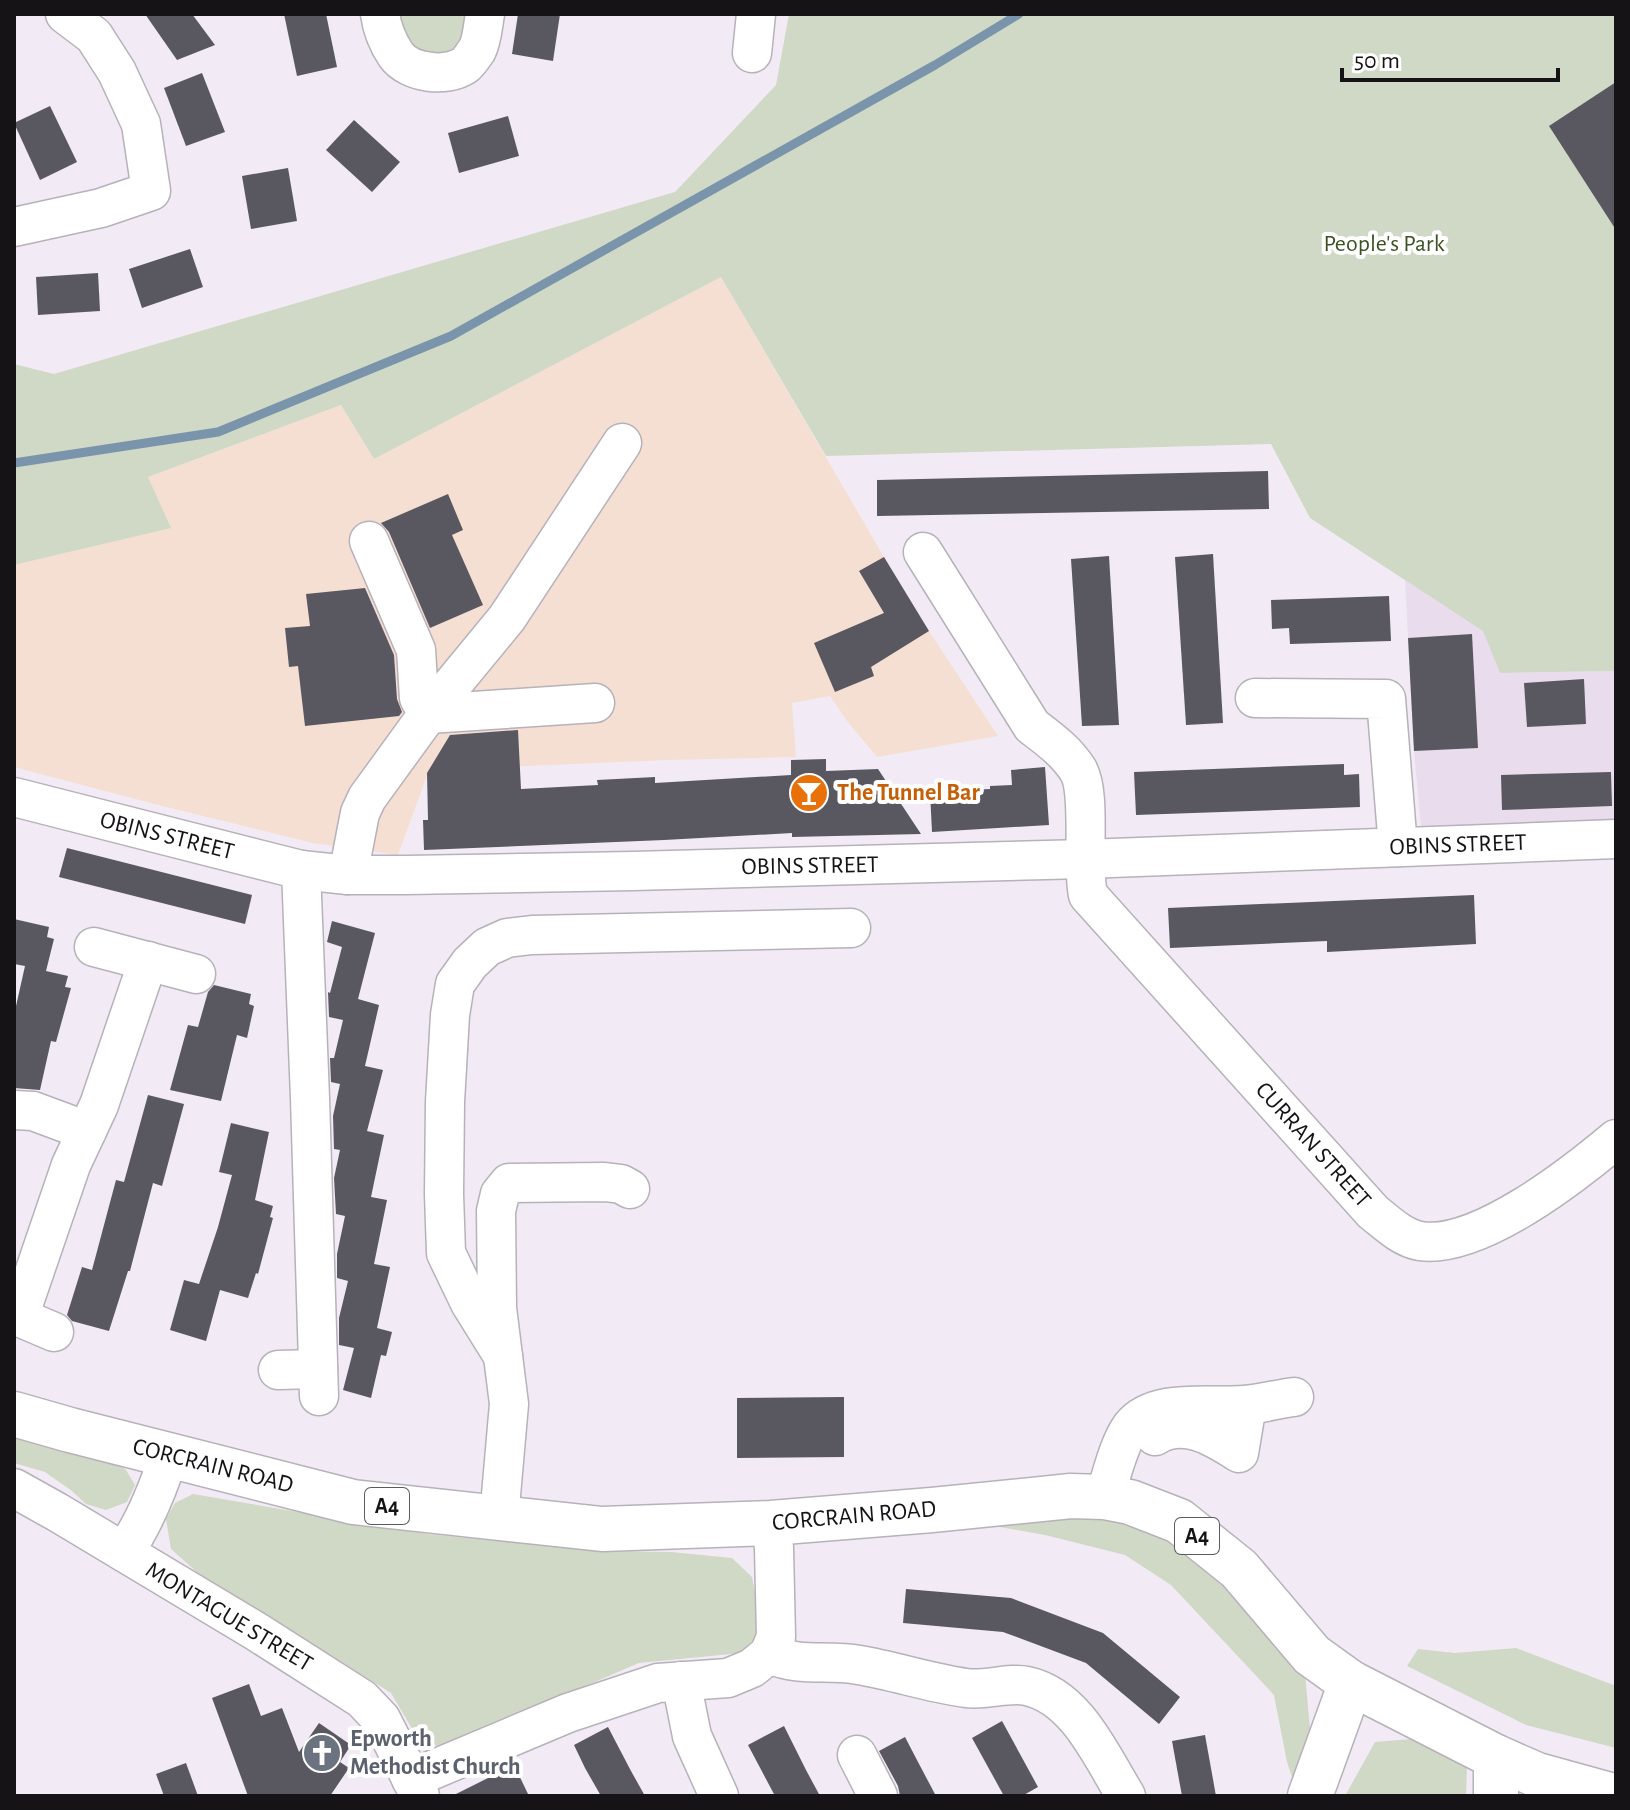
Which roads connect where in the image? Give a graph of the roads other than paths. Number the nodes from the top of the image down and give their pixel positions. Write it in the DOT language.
graph roads {
  1 [pos="65,14"];
  2 [pos="380,14"];
  3 [pos="485,14"];
  4 [pos="756,14"];
  5 [pos="752,53"];
  6 [pos="14,227"];
  7 [pos="622,443"];
  8 [pos="369,541"];
  9 [pos="923,552"];
  10 [pos="1255,698"];
  11 [pos="595,703"];
  12 [pos="428,714"];
  13 [pos="16,805"];
  14 [pos="1616,839"];
  15 [pos="1398,847"];
  16 [pos="1085,859"];
  17 [pos="301,870"];
  18 [pos="348,875"];
  19 [pos="851,928"];
  20 [pos="94,947"];
  21 [pos="148,961"];
  22 [pos="196,974"];
  23 [pos="14,1110"];
  24 [pos="87,1131"];
  25 [pos="1616,1139"];
  26 [pos="630,1189"];
  27 [pos="17,1316"];
  28 [pos="54,1332"];
  29 [pos="503,1356"];
  30 [pos="278,1370"];
  31 [pos="1294,1397"];
  32 [pos="1247,1405"];
  33 [pos="14,1414"];
  34 [pos="169,1455"];
  35 [pos="14,1488"];
  36 [pos="1117,1500"];
  37 [pos="499,1518"];
  38 [pos="771,1523"];
  39 [pos="124,1552"];
  40 [pos="769,1654"];
  41 [pos="681,1681"];
  42 [pos="1351,1683"];
  43 [pos="857,1755"];
  44 [pos="1496,1776"];
  45 [pos="416,1787"];
  46 [pos="1560,1788"];
  47 [pos="719,1796"];
  48 [pos="878,1796"];
  49 [pos="1126,1796"];
  50 [pos="1310,1796"];
  51 [pos="1613,1796"];
  1 -- 6 [label="street"];
  2 -- 3 [label="street"];
  4 -- 5 [label="street"];
  7 -- 12 [label="street"];
  8 -- 12 [label="street"];
  9 -- 16 [label="street, CURRAN STREET"];
  10 -- 15 [label="street"];
  11 -- 12 [label="street"];
  12 -- 18 [label="street"];
  13 -- 17 [label="street, OBINS STREET"];
  14 -- 15 [label="street, OBINS STREET"];
  15 -- 16 [label="street, OBINS STREET"];
  16 -- 18 [label="street, OBINS STREET"];
  16 -- 25 [label="street, CURRAN STREET"];
  17 -- 18 [label="street, OBINS STREET"];
  17 -- 30 [label="street"];
  19 -- 29 [label="street"];
  20 -- 21 [label="street"];
  21 -- 22 [label="street"];
  21 -- 24 [label="street"];
  23 -- 24 [label="street"];
  24 -- 27 [label="street"];
  26 -- 29 [label="street"];
  27 -- 28 [label="street"];
  29 -- 37 [label="street"];
  31 -- 32 [label="street"];
  32 -- 36 [label="street"];
  32 -- 36 [label="street"];
  33 -- 34 [label="main road, CORCRAIN ROAD / A4"];
  34 -- 37 [label="main road, CORCRAIN ROAD / A4"];
  34 -- 39 [label="street"];
  35 -- 39 [label="street, MONTAGUE STREET"];
  36 -- 38 [label="main road, CORCRAIN ROAD / A4"];
  36 -- 42 [label="main road, CORCRAIN ROAD / A4"];
  37 -- 38 [label="main road, CORCRAIN ROAD / A4"];
  38 -- 40 [label="street"];
  39 -- 45 [label="street, MONTAGUE STREET"];
  40 -- 41 [label="street"];
  40 -- 49 [label="street"];
  41 -- 45 [label="street"];
  41 -- 47 [label="street"];
  42 -- 44 [label="main road, CORCRAIN ROAD / A4"];
  42 -- 50 [label="main road"];
  43 -- 48 [label="street"];
  44 -- 46 [label="main road, CORCRAIN ROAD / A4"];
  46 -- 51 [label="main road, CORCRAIN ROAD / A4"];
}
